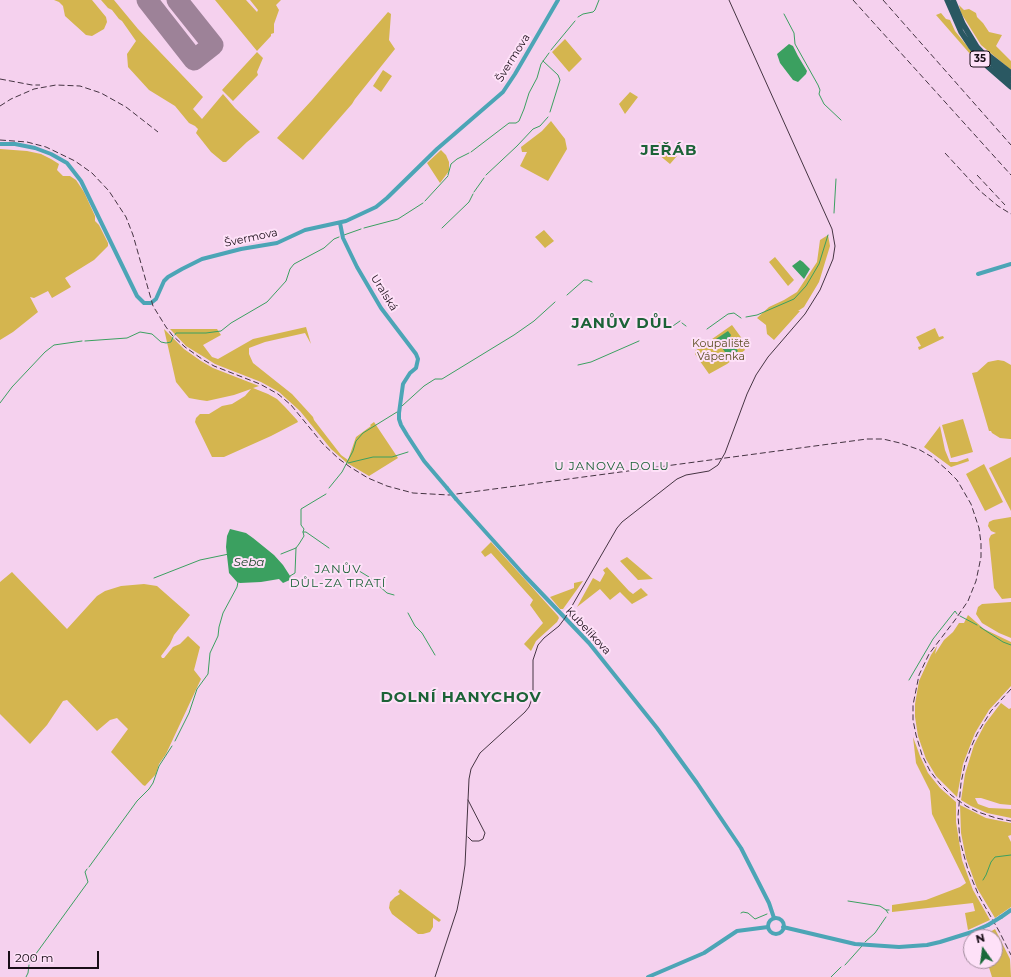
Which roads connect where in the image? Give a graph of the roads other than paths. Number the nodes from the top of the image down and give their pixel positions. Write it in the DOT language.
graph roads {
  1 [pos="558,0"];
  2 [pos="947,0"];
  3 [pos="953,0"];
  4 [pos="967,31"];
  5 [pos="1011,74"];
  6 [pos="1011,80"];
  7 [pos="1011,87"];
  8 [pos="0,144"];
  9 [pos="340,223"];
  10 [pos="1011,264"];
  11 [pos="978,274"];
  12 [pos="416,368"];
  13 [pos="1011,910"];
  14 [pos="774,918"];
  15 [pos="768,927"];
  16 [pos="783,927"];
  17 [pos="648,977"];
  1 -- 9 [label="street, Švermova"];
  2 -- 7 [label="highway, 35"];
  3 -- 4 [label="highway, 35"];
  4 -- 5 [label="highway"];
  4 -- 6 [label="highway, 35"];
  8 -- 9 [label="street, Švermova"];
  9 -- 12 [label="street, Uralská"];
  10 -- 11 [label="street"];
  12 -- 14 [label="street, Kubelíkova, bridge"];
  13 -- 16 [label="street, bridge"];
  14 -- 15 [label="street"];
  14 -- 16 [label="street"];
  15 -- 16 [label="street"];
  15 -- 17 [label="street"];
}
